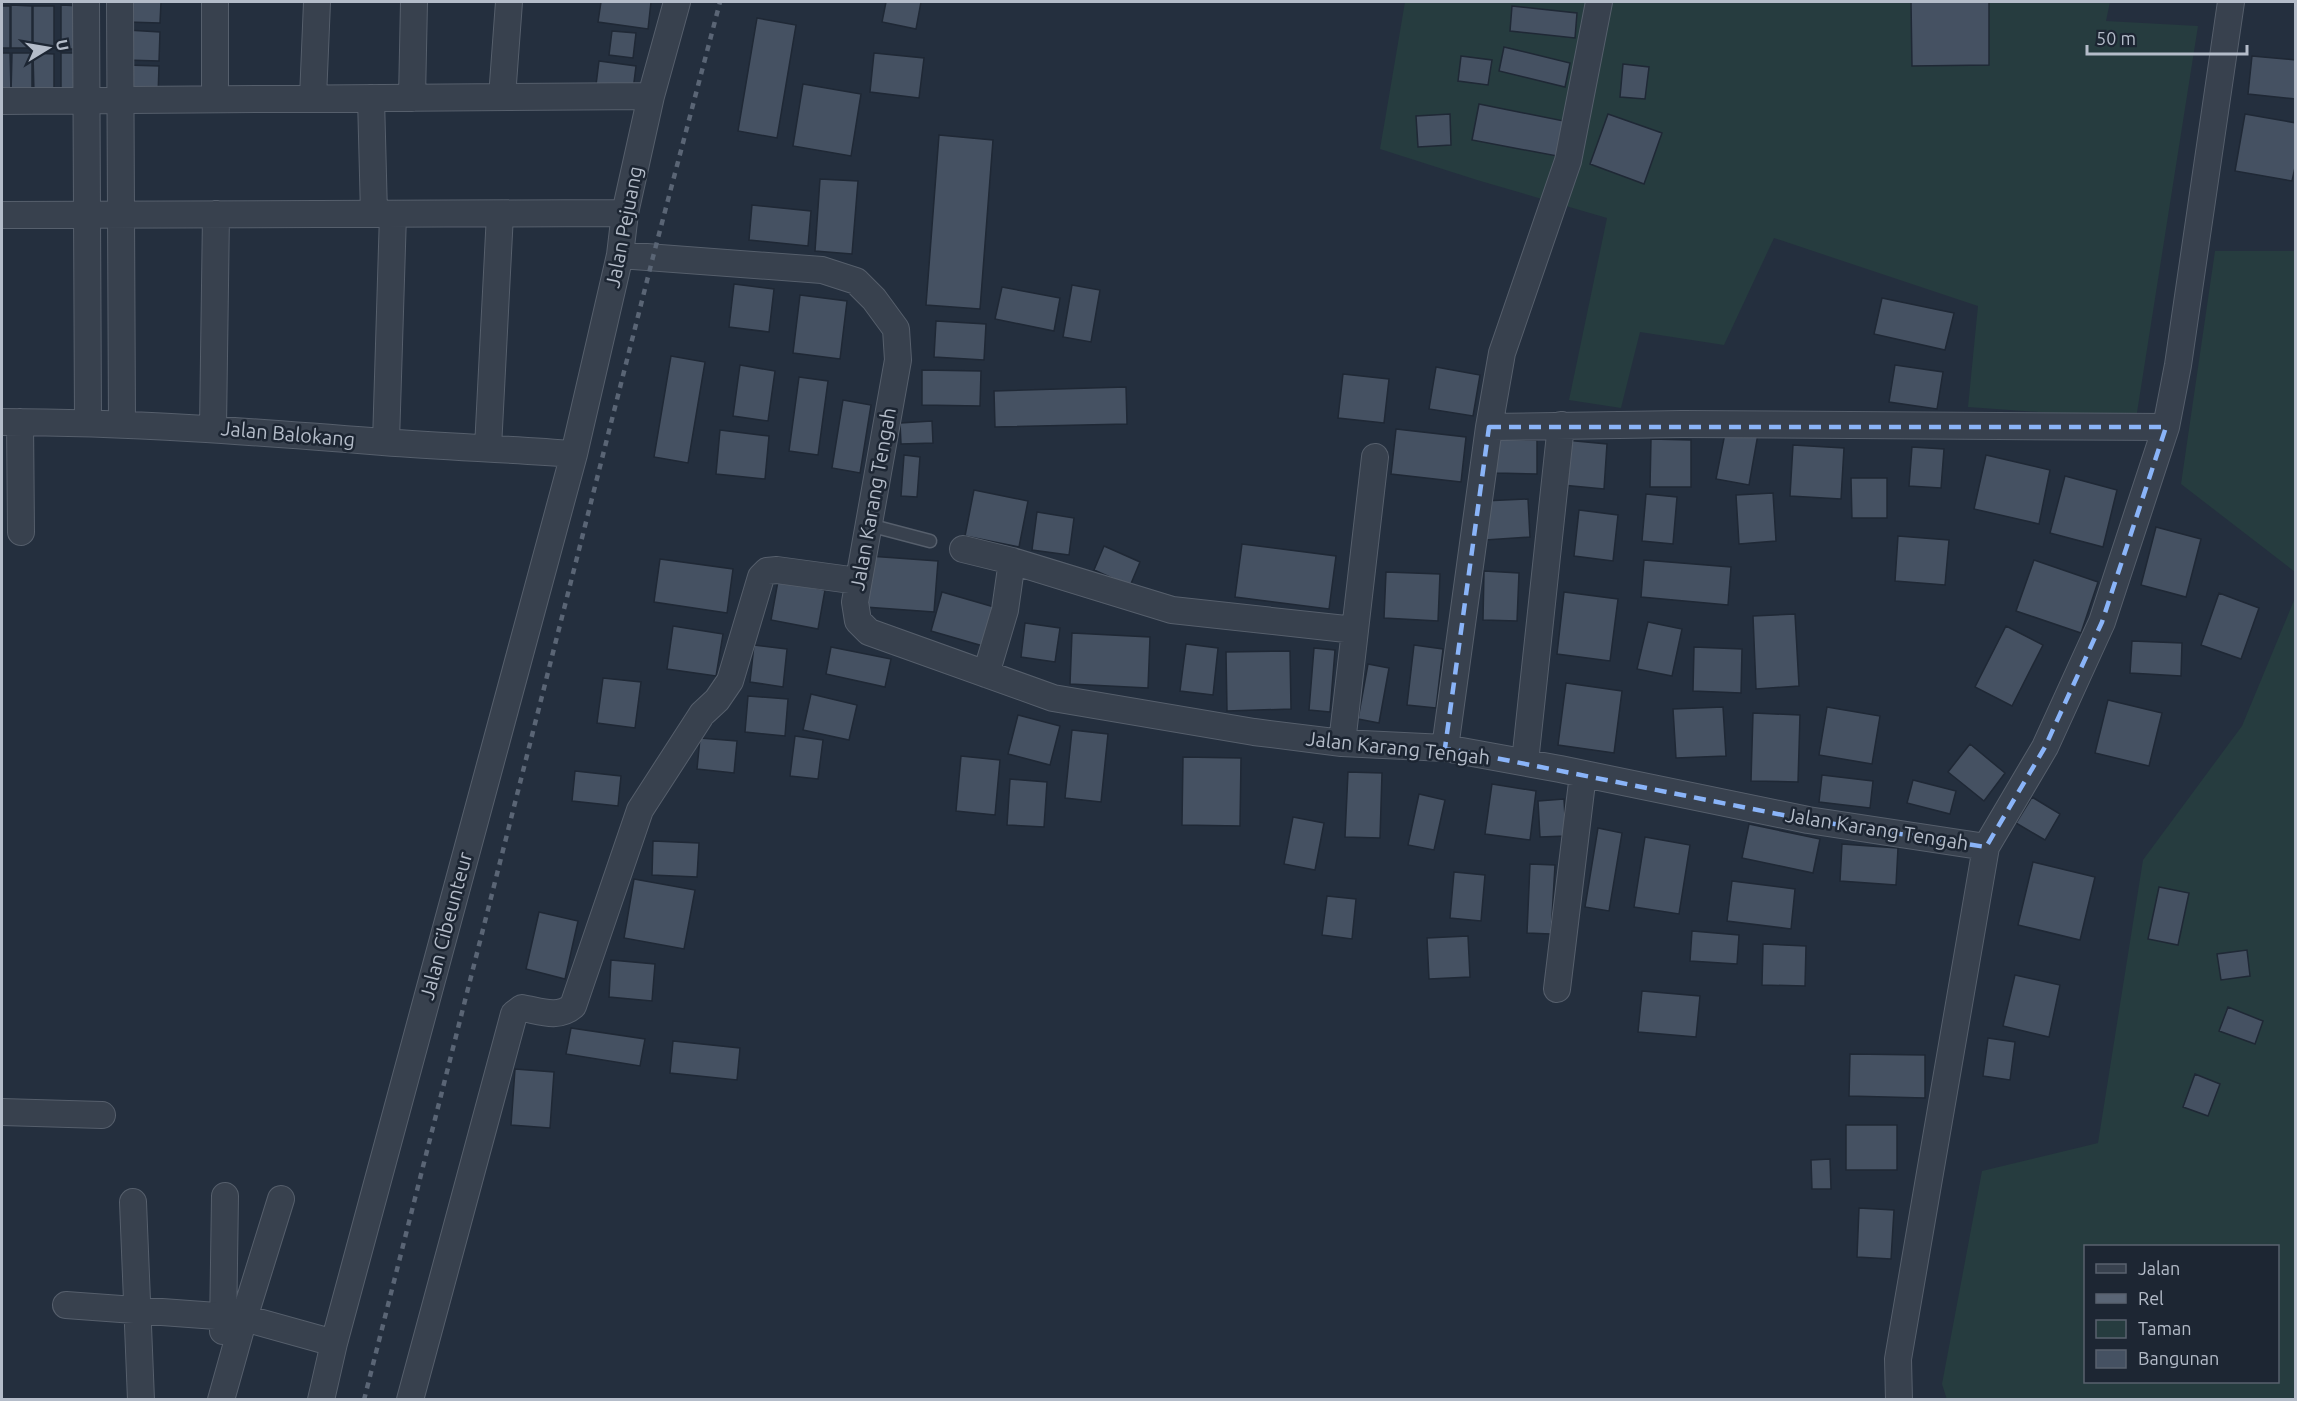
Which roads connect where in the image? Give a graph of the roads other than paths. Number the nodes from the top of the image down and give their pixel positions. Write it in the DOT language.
graph roads {
  1 [pos="86,2"];
  2 [pos="120,2"];
  3 [pos="215,2"];
  4 [pos="317,2"];
  5 [pos="414,2"];
  6 [pos="509,2"];
  7 [pos="677,2"];
  8 [pos="1599,2"];
  9 [pos="2231,2"];
  10 [pos="651,96"];
  11 [pos="502,97"];
  12 [pos="313,98"];
  13 [pos="371,98"];
  14 [pos="412,98"];
  15 [pos="215,99"];
  16 [pos="87,100"];
  17 [pos="120,100"];
  18 [pos="2,101"];
  19 [pos="625,213"];
  20 [pos="87,214"];
  21 [pos="121,214"];
  22 [pos="216,214"];
  23 [pos="383,214"];
  24 [pos="500,214"];
  25 [pos="2,215"];
  26 [pos="620,255"];
  27 [pos="11,422"];
  28 [pos="88,422"];
  29 [pos="122,424"];
  30 [pos="1561,425"];
  31 [pos="1489,427"];
  32 [pos="2166,427"];
  33 [pos="213,428"];
  34 [pos="386,442"];
  35 [pos="488,448"];
  36 [pos="574,454"];
  37 [pos="1375,457"];
  38 [pos="869,525"];
  39 [pos="21,532"];
  40 [pos="930,541"];
  41 [pos="963,549"];
  42 [pos="1012,561"];
  43 [pos="858,581"];
  44 [pos="1355,630"];
  45 [pos="986,674"];
  46 [pos="1342,742"];
  47 [pos="1444,748"];
  48 [pos="1525,762"];
  49 [pos="1583,774"];
  50 [pos="1986,847"];
  51 [pos="1557,989"];
  52 [pos="2,1112"];
  53 [pos="102,1115"];
  54 [pos="225,1196"];
  55 [pos="281,1199"];
  56 [pos="133,1202"];
  57 [pos="66,1305"];
  58 [pos="138,1311"];
  59 [pos="233,1317"];
  60 [pos="334,1343"];
  61 [pos="223,1393"];
  62 [pos="141,1400"];
  63 [pos="321,1400"];
  64 [pos="410,1400"];
  65 [pos="1899,1400"];
  1 -- 16 [label="street"];
  2 -- 17 [label="street"];
  3 -- 15 [label="street"];
  4 -- 12 [label="street"];
  5 -- 14 [label="street"];
  6 -- 11 [label="street"];
  7 -- 10 [label="street, Jalan Pejuang"];
  8 -- 31 [label="street"];
  9 -- 32 [label="street"];
  10 -- 11 [label="street"];
  10 -- 19 [label="street, Jalan Pejuang"];
  11 -- 14 [label="street"];
  12 -- 13 [label="street"];
  12 -- 15 [label="street"];
  13 -- 14 [label="street"];
  13 -- 23 [label="street"];
  15 -- 17 [label="street"];
  16 -- 17 [label="street"];
  16 -- 18 [label="street"];
  16 -- 20 [label="street"];
  17 -- 21 [label="street"];
  19 -- 24 [label="street"];
  19 -- 26 [label="street, Jalan Pejuang"];
  20 -- 21 [label="street"];
  20 -- 25 [label="street"];
  20 -- 28 [label="street"];
  21 -- 22 [label="street"];
  21 -- 29 [label="street"];
  22 -- 23 [label="street"];
  22 -- 33 [label="street"];
  23 -- 24 [label="street"];
  23 -- 34 [label="street"];
  24 -- 35 [label="street"];
  26 -- 36 [label="street, Jalan Pejuang"];
  26 -- 38 [label="street, Jalan Karang Tengah"];
  27 -- 28 [label="street, Jalan Balokang"];
  27 -- 39 [label="street"];
  28 -- 29 [label="street, Jalan Balokang"];
  29 -- 33 [label="street, Jalan Balokang"];
  30 -- 31 [label="street"];
  30 -- 32 [label="street"];
  30 -- 48 [label="street"];
  31 -- 47 [label="street"];
  32 -- 50 [label="street"];
  33 -- 34 [label="street, Jalan Balokang"];
  34 -- 35 [label="street, Jalan Balokang"];
  35 -- 36 [label="street, Jalan Balokang"];
  36 -- 60 [label="street, Jalan Cibeunteur"];
  37 -- 44 [label="street"];
  38 -- 40 [label="lane"];
  38 -- 43 [label="street, Jalan Karang Tengah"];
  41 -- 42 [label="street"];
  42 -- 44 [label="street"];
  42 -- 45 [label="street"];
  43 -- 45 [label="street, Jalan Karang Tengah"];
  43 -- 64 [label="street"];
  44 -- 46 [label="street"];
  45 -- 46 [label="street, Jalan Karang Tengah"];
  46 -- 47 [label="street, Jalan Karang Tengah"];
  47 -- 48 [label="street, Jalan Karang Tengah"];
  48 -- 49 [label="street, Jalan Karang Tengah"];
  49 -- 50 [label="street, Jalan Karang Tengah"];
  49 -- 51 [label="street"];
  50 -- 65 [label="street, Jalan Karang Tengah"];
  52 -- 53 [label="street"];
  54 -- 59 [label="street"];
  55 -- 59 [label="street"];
  56 -- 58 [label="street"];
  57 -- 58 [label="street"];
  58 -- 59 [label="street"];
  58 -- 62 [label="street"];
  59 -- 60 [label="street"];
  59 -- 61 [label="street"];
  60 -- 63 [label="street, Jalan Cibeunteur"];
}
